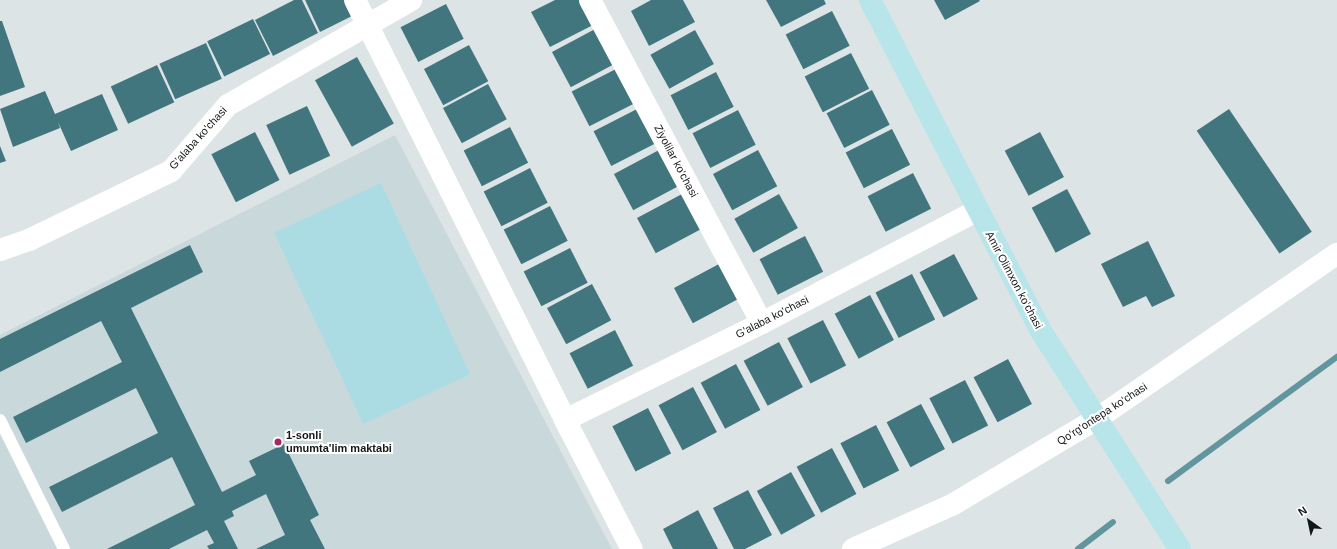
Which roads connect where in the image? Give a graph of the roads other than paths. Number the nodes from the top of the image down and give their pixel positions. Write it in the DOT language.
graph roads {
  1 [pos="356,0"];
  2 [pos="411,0"];
  3 [pos="590,0"];
  4 [pos="870,0"];
  5 [pos="369,25"];
  6 [pos="978,210"];
  7 [pos="0,250"];
  8 [pos="1337,254"];
  9 [pos="762,323"];
  10 [pos="1098,418"];
  11 [pos="0,420"];
  12 [pos="565,420"];
  13 [pos="64,549"];
  14 [pos="632,549"];
  15 [pos="853,549"];
  16 [pos="1180,549"];
  1 -- 5 [label="street"];
  2 -- 5 [label="street, G'alaba ko'chasi"];
  3 -- 9 [label="street, Ziyolilar ko'chasi"];
  4 -- 6 [label="street, Amir Olimxon ko'chasi"];
  5 -- 7 [label="street, G'alaba ko'chasi"];
  5 -- 12 [label="street"];
  6 -- 9 [label="street, G'alaba ko'chasi"];
  6 -- 10 [label="street, Amir Olimxon ko'chasi"];
  8 -- 10 [label="street, Qo'rg'ontepa ko'chasi"];
  9 -- 12 [label="street, G'alaba ko'chasi"];
  10 -- 15 [label="street, Qo'rg'ontepa ko'chasi"];
  10 -- 16 [label="street, Amir Olimxon ko'chasi"];
  11 -- 13 [label="lane"];
  12 -- 14 [label="street"];
}
